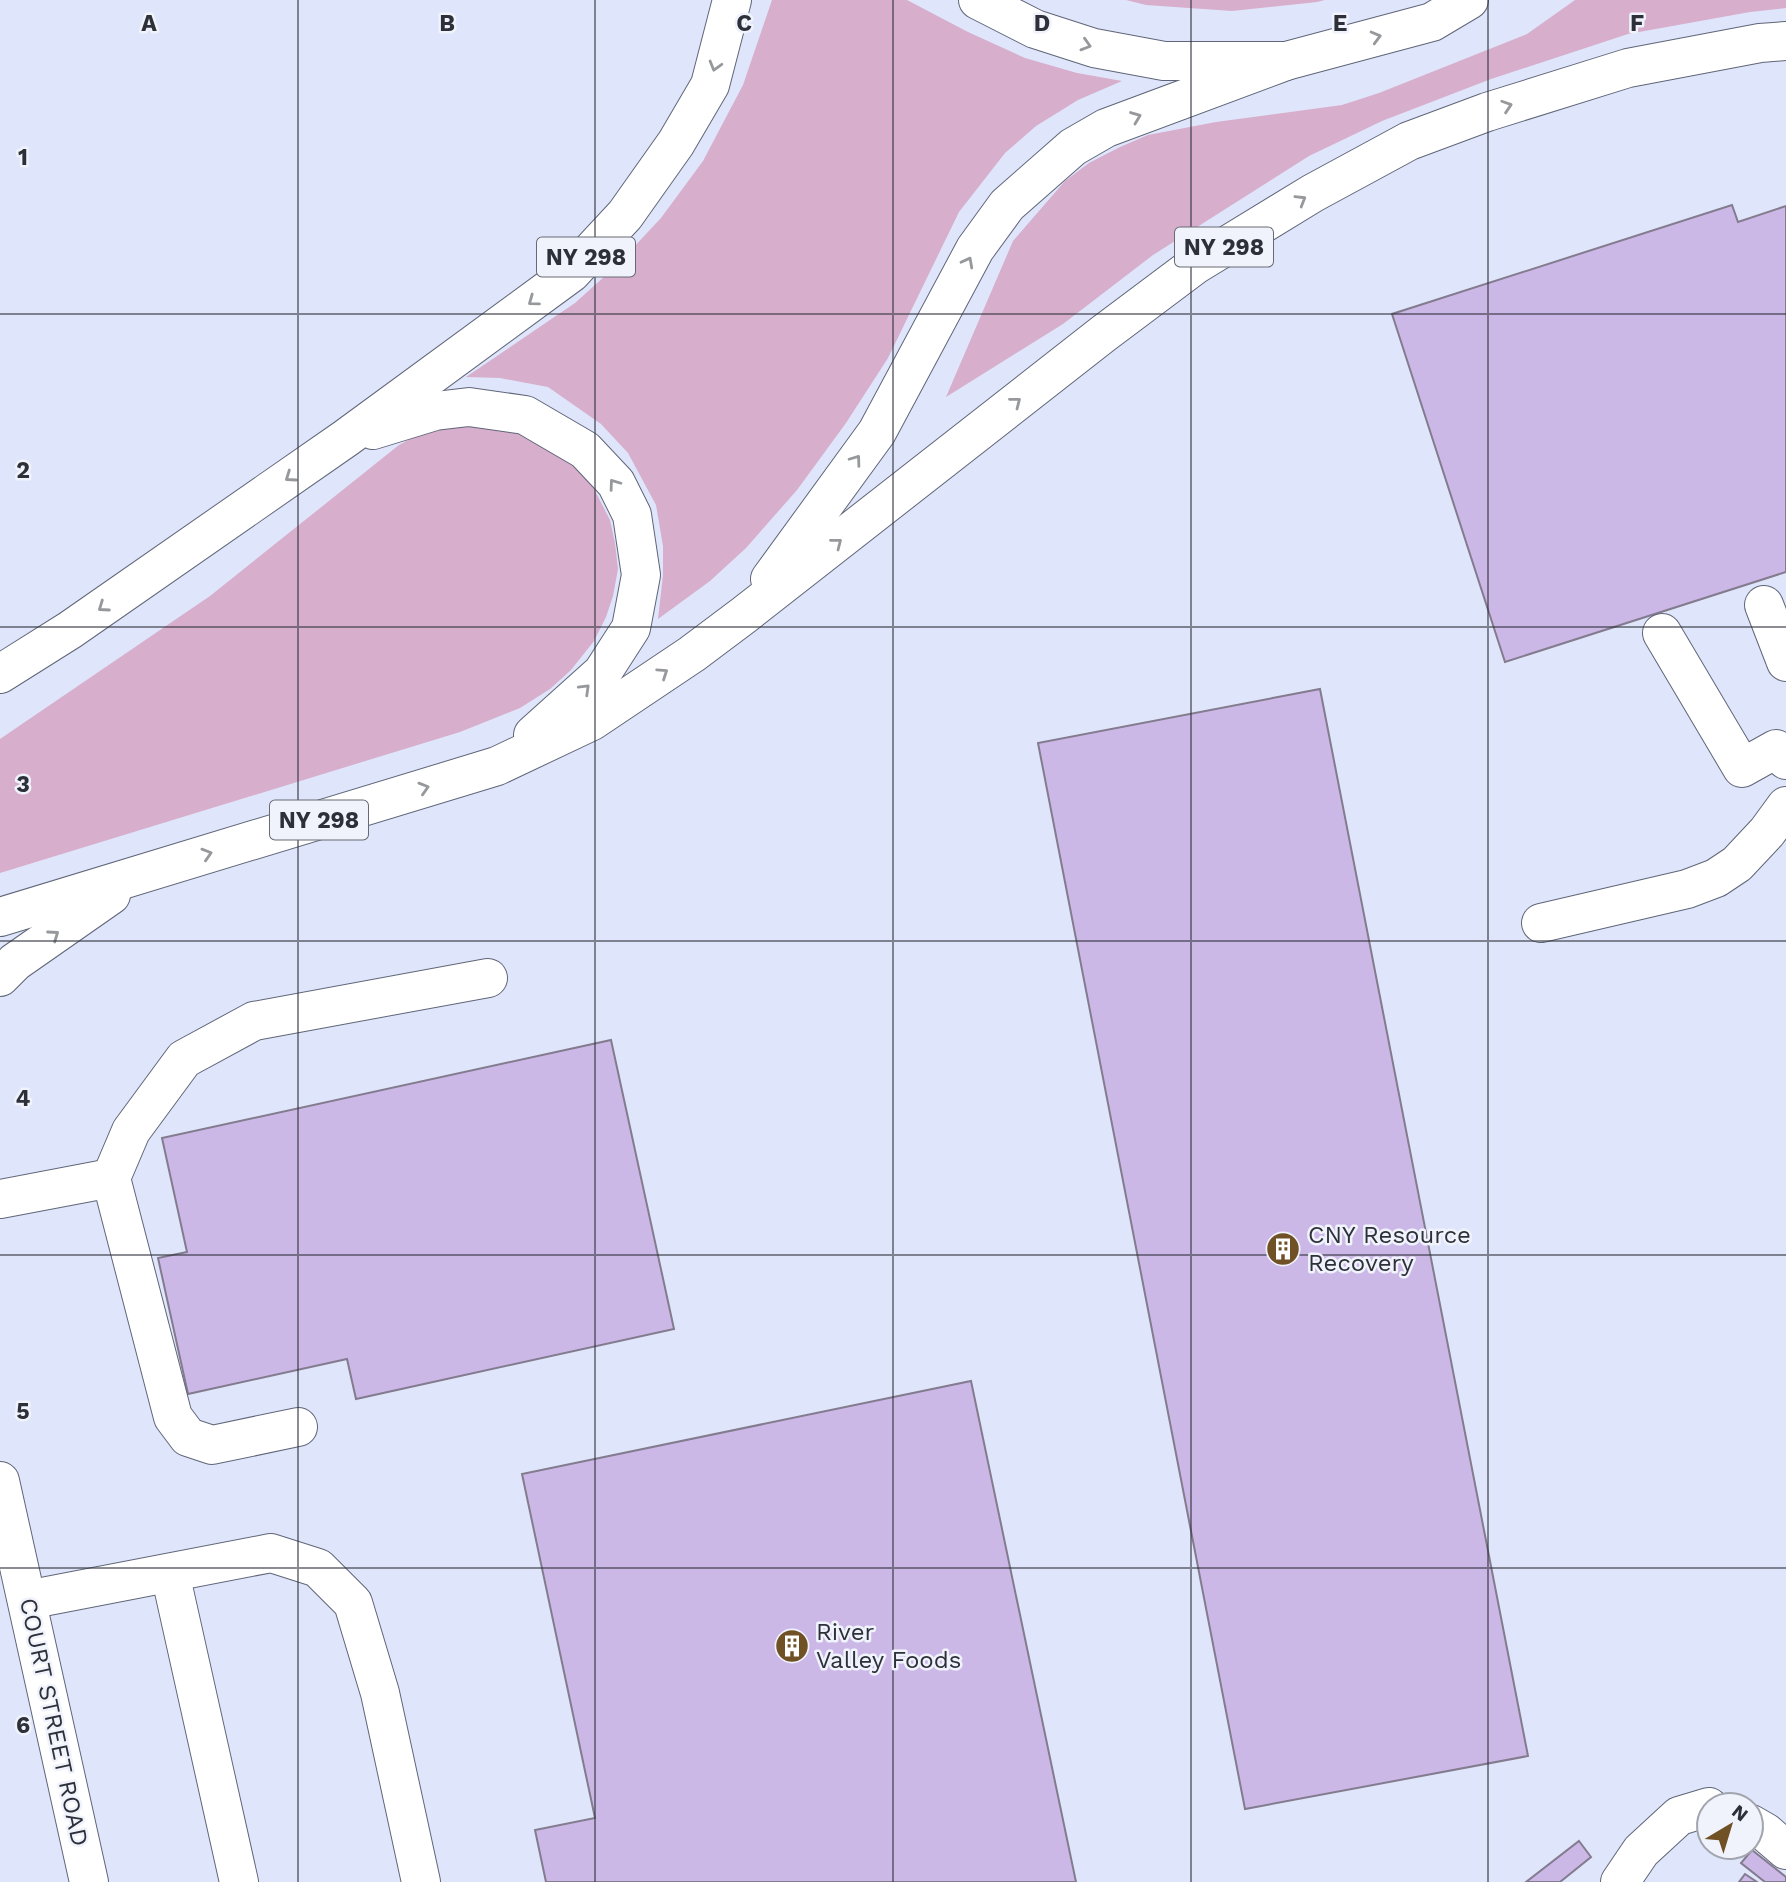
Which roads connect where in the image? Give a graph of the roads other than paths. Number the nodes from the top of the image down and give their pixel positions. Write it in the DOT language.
graph roads {
  1 [pos="732,0"];
  2 [pos="978,0"];
  3 [pos="1469,0"];
  4 [pos="1786,41"];
  5 [pos="1286,61"];
  6 [pos="346,438"];
  7 [pos="1764,605"];
  8 [pos="744,615"];
  9 [pos="70,630"];
  10 [pos="1662,633"];
  11 [pos="1786,662"];
  12 [pos="0,674"];
  13 [pos="0,698"];
  14 [pos="1783,745"];
  15 [pos="497,766"];
  16 [pos="1786,806"];
  17 [pos="142,874"];
  18 [pos="0,917"];
  19 [pos="1541,923"];
  20 [pos="0,977"];
  21 [pos="488,978"];
  22 [pos="111,1178"];
  23 [pos="0,1199"];
  24 [pos="298,1427"];
  25 [pos="0,1481"];
  26 [pos="170,1573"];
  27 [pos="27,1600"];
  28 [pos="1695,1811"];
  29 [pos="1765,1832"];
  30 [pos="1786,1850"];
  31 [pos="89,1882"];
  32 [pos="239,1882"];
  33 [pos="421,1882"];
  34 [pos="1620,1882"];
  1 -- 6 [label="main road, NY 298, one-way"];
  2 -- 5 [label="main road, one-way"];
  5 -- 3 [label="main road, one-way"];
  8 -- 4 [label="main road, NY 298, one-way"];
  8 -- 5 [label="main road, NY 298, one-way"];
  6 -- 9 [label="main road, NY 298, one-way"];
  15 -- 6 [label="main road, one-way"];
  7 -- 11 [label="main road"];
  15 -- 8 [label="main road, NY 298, one-way"];
  9 -- 12 [label="main road, NY 298"];
  9 -- 13 [label="main road"];
  10 -- 14 [label="main road"];
  17 -- 15 [label="main road, NY 298, one-way"];
  16 -- 19 [label="main road"];
  17 -- 18 [label="main road, NY 298"];
  20 -- 17 [label="main road, one-way"];
  21 -- 22 [label="main road"];
  22 -- 23 [label="main road"];
  22 -- 24 [label="main road"];
  25 -- 27 [label="main road, COURT STREET ROAD"];
  26 -- 27 [label="main road"];
  26 -- 32 [label="main road"];
  26 -- 33 [label="main road"];
  27 -- 31 [label="main road, COURT STREET ROAD"];
  28 -- 34 [label="main road"];
  29 -- 30 [label="main road"];
}
